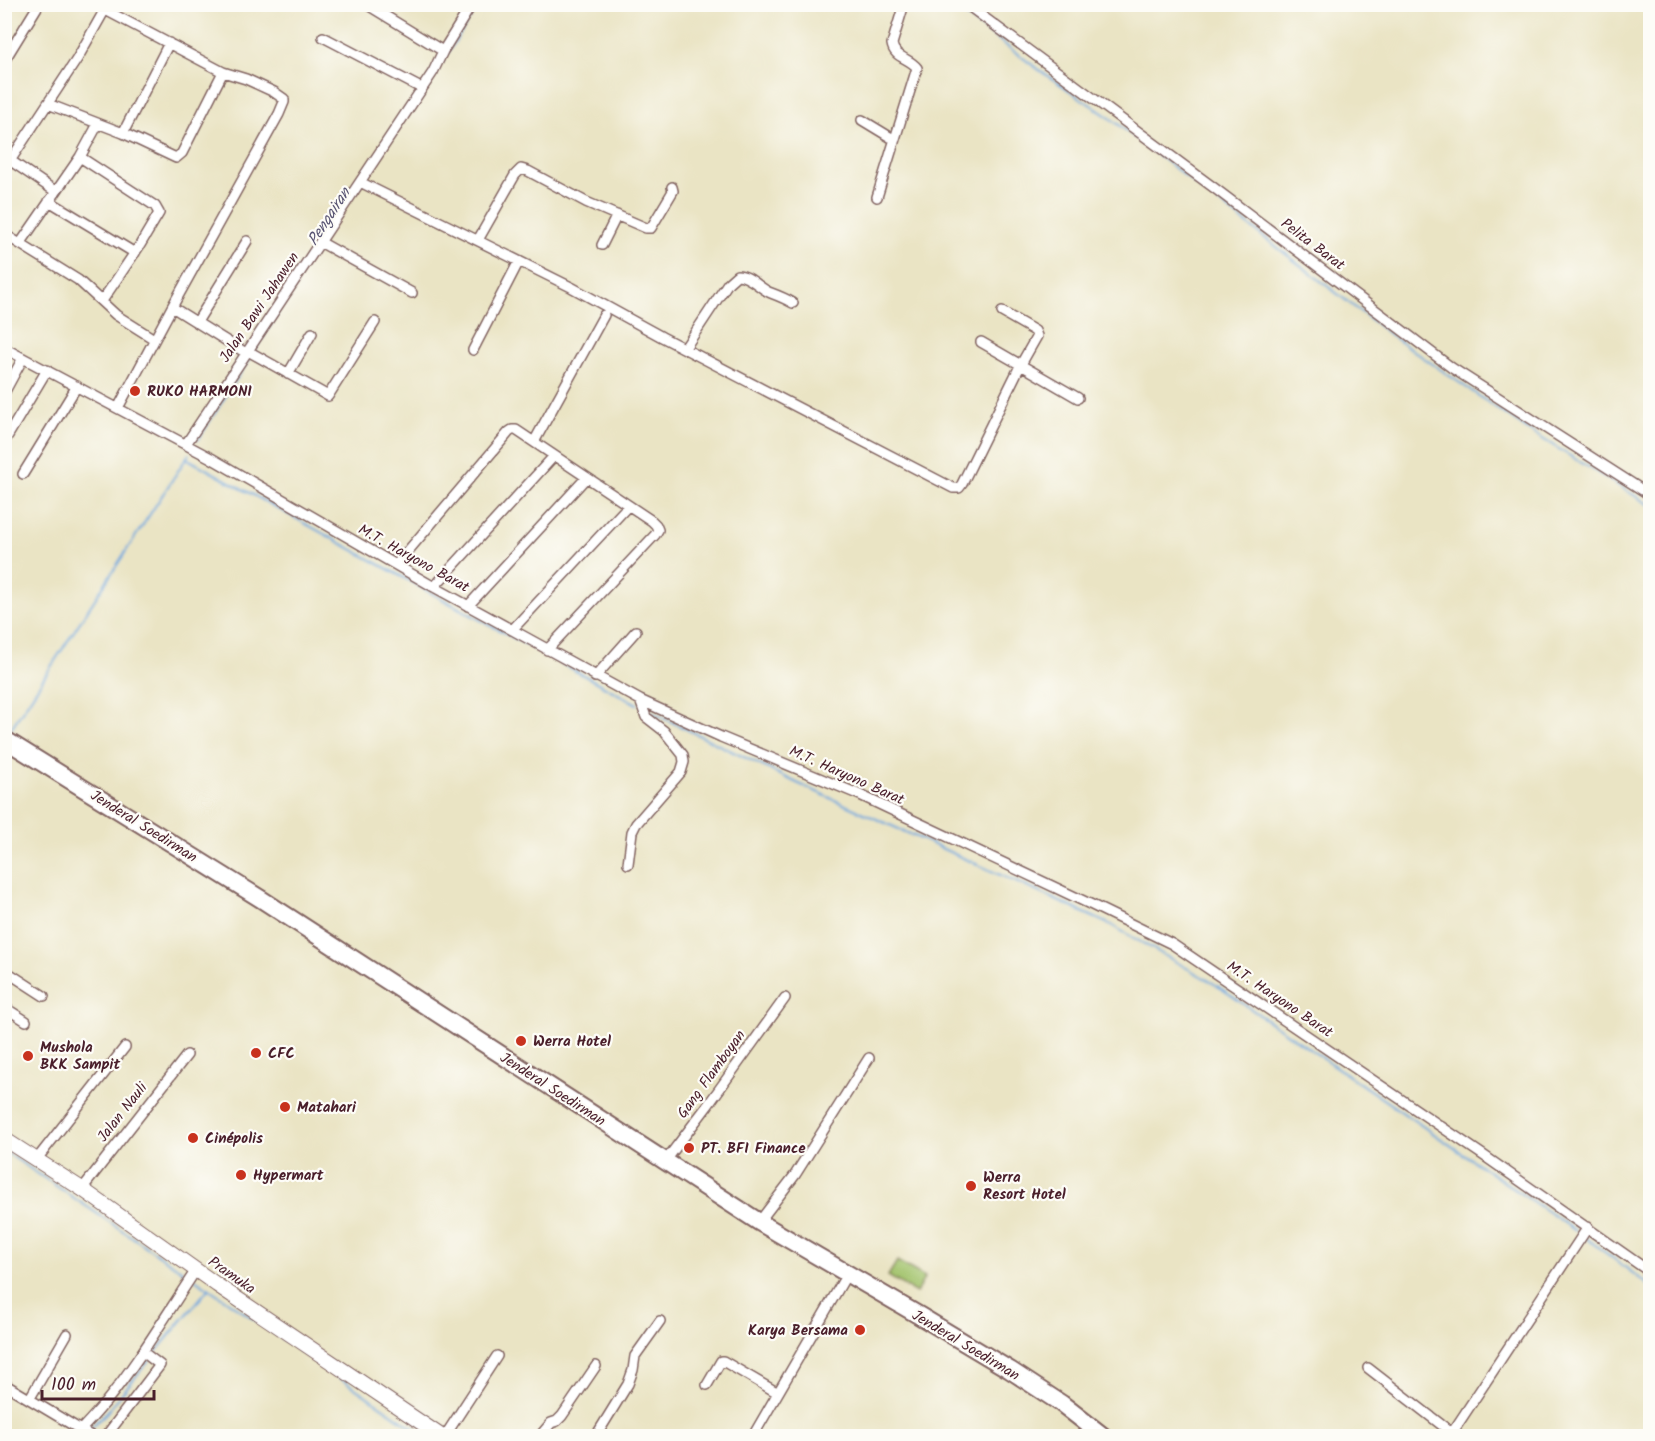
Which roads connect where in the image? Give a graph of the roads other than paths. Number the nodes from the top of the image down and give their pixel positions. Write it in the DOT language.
graph roads {
  1 [pos="39,4"];
  2 [pos="94,4"];
  3 [pos="366,4"];
  4 [pos="472,4"];
  5 [pos="904,4"];
  6 [pos="966,4"];
  7 [pos="107,7"];
  8 [pos="323,37"];
  9 [pos="169,43"];
  10 [pos="443,51"];
  11 [pos="4,61"];
  12 [pos="223,72"];
  13 [pos="421,88"];
  14 [pos="48,104"];
  15 [pos="862,120"];
  16 [pos="98,124"];
  17 [pos="123,133"];
  18 [pos="895,139"];
  19 [pos="80,157"];
  20 [pos="7,166"];
  21 [pos="360,182"];
  22 [pos="672,187"];
  23 [pos="55,191"];
  24 [pos="877,197"];
  25 [pos="49,201"];
  26 [pos="617,215"];
  27 [pos="4,234"];
  28 [pos="477,240"];
  29 [pos="247,241"];
  30 [pos="320,242"];
  31 [pos="20,244"];
  32 [pos="602,245"];
  33 [pos="135,253"];
  34 [pos="519,261"];
  35 [pos="412,293"];
  36 [pos="102,301"];
  37 [pos="793,303"];
  38 [pos="172,307"];
  39 [pos="1002,312"];
  40 [pos="604,315"];
  41 [pos="197,322"];
  42 [pos="375,322"];
  43 [pos="312,333"];
  44 [pos="154,339"];
  45 [pos="981,342"];
  46 [pos="4,348"];
  47 [pos="685,348"];
  48 [pos="473,350"];
  49 [pos="247,352"];
  50 [pos="23,358"];
  51 [pos="1020,366"];
  52 [pos="46,370"];
  53 [pos="288,374"];
  54 [pos="77,386"];
  55 [pos="4,393"];
  56 [pos="1078,398"];
  57 [pos="118,408"];
  58 [pos="4,442"];
  59 [pos="534,442"];
  60 [pos="186,444"];
  61 [pos="554,456"];
  62 [pos="23,474"];
  63 [pos="586,478"];
  64 [pos="1650,495"];
  65 [pos="628,506"];
  66 [pos="396,565"];
  67 [pos="434,587"];
  68 [pos="468,606"];
  69 [pos="512,630"];
  70 [pos="636,631"];
  71 [pos="547,650"];
  72 [pos="595,677"];
  73 [pos="640,700"];
  74 [pos="4,739"];
  75 [pos="4,749"];
  76 [pos="98,802"];
  77 [pos="628,864"];
  78 [pos="4,970"];
  79 [pos="44,996"];
  80 [pos="785,998"];
  81 [pos="4,1007"];
  82 [pos="26,1021"];
  83 [pos="125,1047"];
  84 [pos="187,1055"];
  85 [pos="869,1058"];
  86 [pos="4,1139"];
  87 [pos="37,1160"];
  88 [pos="663,1164"];
  89 [pos="82,1189"];
  90 [pos="759,1222"];
  91 [pos="1588,1227"];
  92 [pos="1650,1272"];
  93 [pos="193,1274"];
  94 [pos="843,1281"];
  95 [pos="660,1321"];
  96 [pos="67,1334"];
  97 [pos="143,1353"];
  98 [pos="497,1356"];
  99 [pos="596,1365"];
  100 [pos="1368,1368"];
  101 [pos="4,1384"];
  102 [pos="707,1385"];
  103 [pos="778,1393"];
  104 [pos="30,1398"];
  105 [pos="83,1434"];
  106 [pos="1451,1435"];
  107 [pos="106,1437"];
  108 [pos="443,1437"];
  109 [pos="540,1437"];
  110 [pos="596,1437"];
  111 [pos="753,1437"];
  112 [pos="1090,1437"];
  113 [pos="1103,1437"];
  1 -- 11 [label="street"];
  2 -- 7 [label="street"];
  3 -- 10 [label="street"];
  4 -- 10 [label="street, Jalan Bawi Jahawen"];
  5 -- 18 [label="street"];
  6 -- 64 [label="street, Pelita Barat"];
  7 -- 9 [label="street"];
  7 -- 14 [label="street"];
  8 -- 13 [label="street"];
  9 -- 12 [label="street"];
  9 -- 17 [label="street"];
  10 -- 13 [label="street, Jalan Bawi Jahawen"];
  12 -- 17 [label="street"];
  12 -- 38 [label="street"];
  13 -- 21 [label="street, Jalan Bawi Jahawen"];
  14 -- 16 [label="street"];
  14 -- 20 [label="street"];
  15 -- 18 [label="street"];
  16 -- 17 [label="street"];
  16 -- 19 [label="street"];
  18 -- 24 [label="street"];
  19 -- 23 [label="street"];
  19 -- 33 [label="street"];
  20 -- 23 [label="street"];
  21 -- 28 [label="street"];
  21 -- 30 [label="street, Jalan Bawi Jahawen"];
  22 -- 26 [label="street"];
  23 -- 25 [label="street"];
  25 -- 31 [label="street"];
  25 -- 33 [label="street"];
  26 -- 28 [label="street"];
  26 -- 32 [label="street"];
  27 -- 31 [label="street"];
  28 -- 34 [label="street"];
  29 -- 41 [label="street"];
  30 -- 35 [label="street"];
  30 -- 49 [label="street, Jalan Bawi Jahawen"];
  31 -- 36 [label="street"];
  33 -- 36 [label="street"];
  34 -- 47 [label="street"];
  34 -- 48 [label="street"];
  36 -- 44 [label="street"];
  37 -- 47 [label="street"];
  38 -- 41 [label="street"];
  38 -- 44 [label="street"];
  39 -- 51 [label="street"];
  40 -- 59 [label="street"];
  41 -- 49 [label="street"];
  42 -- 53 [label="street"];
  43 -- 53 [label="street"];
  44 -- 57 [label="street"];
  45 -- 51 [label="street"];
  46 -- 50 [label="street, M.T. Haryono Barat"];
  47 -- 51 [label="street"];
  49 -- 53 [label="street"];
  49 -- 60 [label="street, Jalan Bawi Jahawen"];
  50 -- 52 [label="street, M.T. Haryono Barat"];
  50 -- 55 [label="street"];
  51 -- 56 [label="street"];
  52 -- 54 [label="street, M.T. Haryono Barat"];
  52 -- 58 [label="street"];
  54 -- 57 [label="street, M.T. Haryono Barat"];
  54 -- 62 [label="street"];
  57 -- 60 [label="street, M.T. Haryono Barat"];
  59 -- 61 [label="street"];
  59 -- 66 [label="street"];
  60 -- 66 [label="street, M.T. Haryono Barat"];
  61 -- 63 [label="street"];
  61 -- 67 [label="street"];
  63 -- 65 [label="street"];
  63 -- 68 [label="street"];
  65 -- 69 [label="street"];
  65 -- 71 [label="street"];
  66 -- 67 [label="street, M.T. Haryono Barat"];
  67 -- 68 [label="street, M.T. Haryono Barat"];
  68 -- 69 [label="street, M.T. Haryono Barat"];
  69 -- 71 [label="street, M.T. Haryono Barat"];
  70 -- 72 [label="street"];
  71 -- 72 [label="street, M.T. Haryono Barat"];
  72 -- 73 [label="street, M.T. Haryono Barat"];
  73 -- 77 [label="street"];
  73 -- 91 [label="street, M.T. Haryono Barat"];
  74 -- 76 [label="highway, Jenderal Soedirman"];
  75 -- 76 [label="highway, Jenderal Soedirman"];
  76 -- 88 [label="highway, Jenderal Soedirman"];
  78 -- 79 [label="street"];
  80 -- 88 [label="street, Gang Flamboyan"];
  81 -- 82 [label="street"];
  83 -- 87 [label="street"];
  84 -- 89 [label="street, Jalan Nauli"];
  85 -- 90 [label="street"];
  86 -- 87 [label="street, Pramuka"];
  87 -- 89 [label="street, Pramuka"];
  88 -- 90 [label="highway, Jenderal Soedirman"];
  88 -- 94 [label="highway, Jenderal Soedirman"];
  89 -- 93 [label="street, Pramuka"];
  90 -- 113 [label="highway, Jenderal Soedirman"];
  91 -- 92 [label="street, M.T. Haryono Barat"];
  91 -- 106 [label="street"];
  93 -- 97 [label="street"];
  93 -- 108 [label="street, Pramuka"];
  94 -- 103 [label="street"];
  94 -- 112 [label="highway, Jenderal Soedirman"];
  95 -- 110 [label="street"];
  96 -- 104 [label="street"];
  97 -- 105 [label="street"];
  97 -- 107 [label="street"];
  98 -- 108 [label="street"];
  99 -- 109 [label="street"];
  100 -- 106 [label="street"];
  101 -- 104 [label="street"];
  102 -- 103 [label="street"];
  103 -- 111 [label="street"];
  104 -- 105 [label="street"];
}
